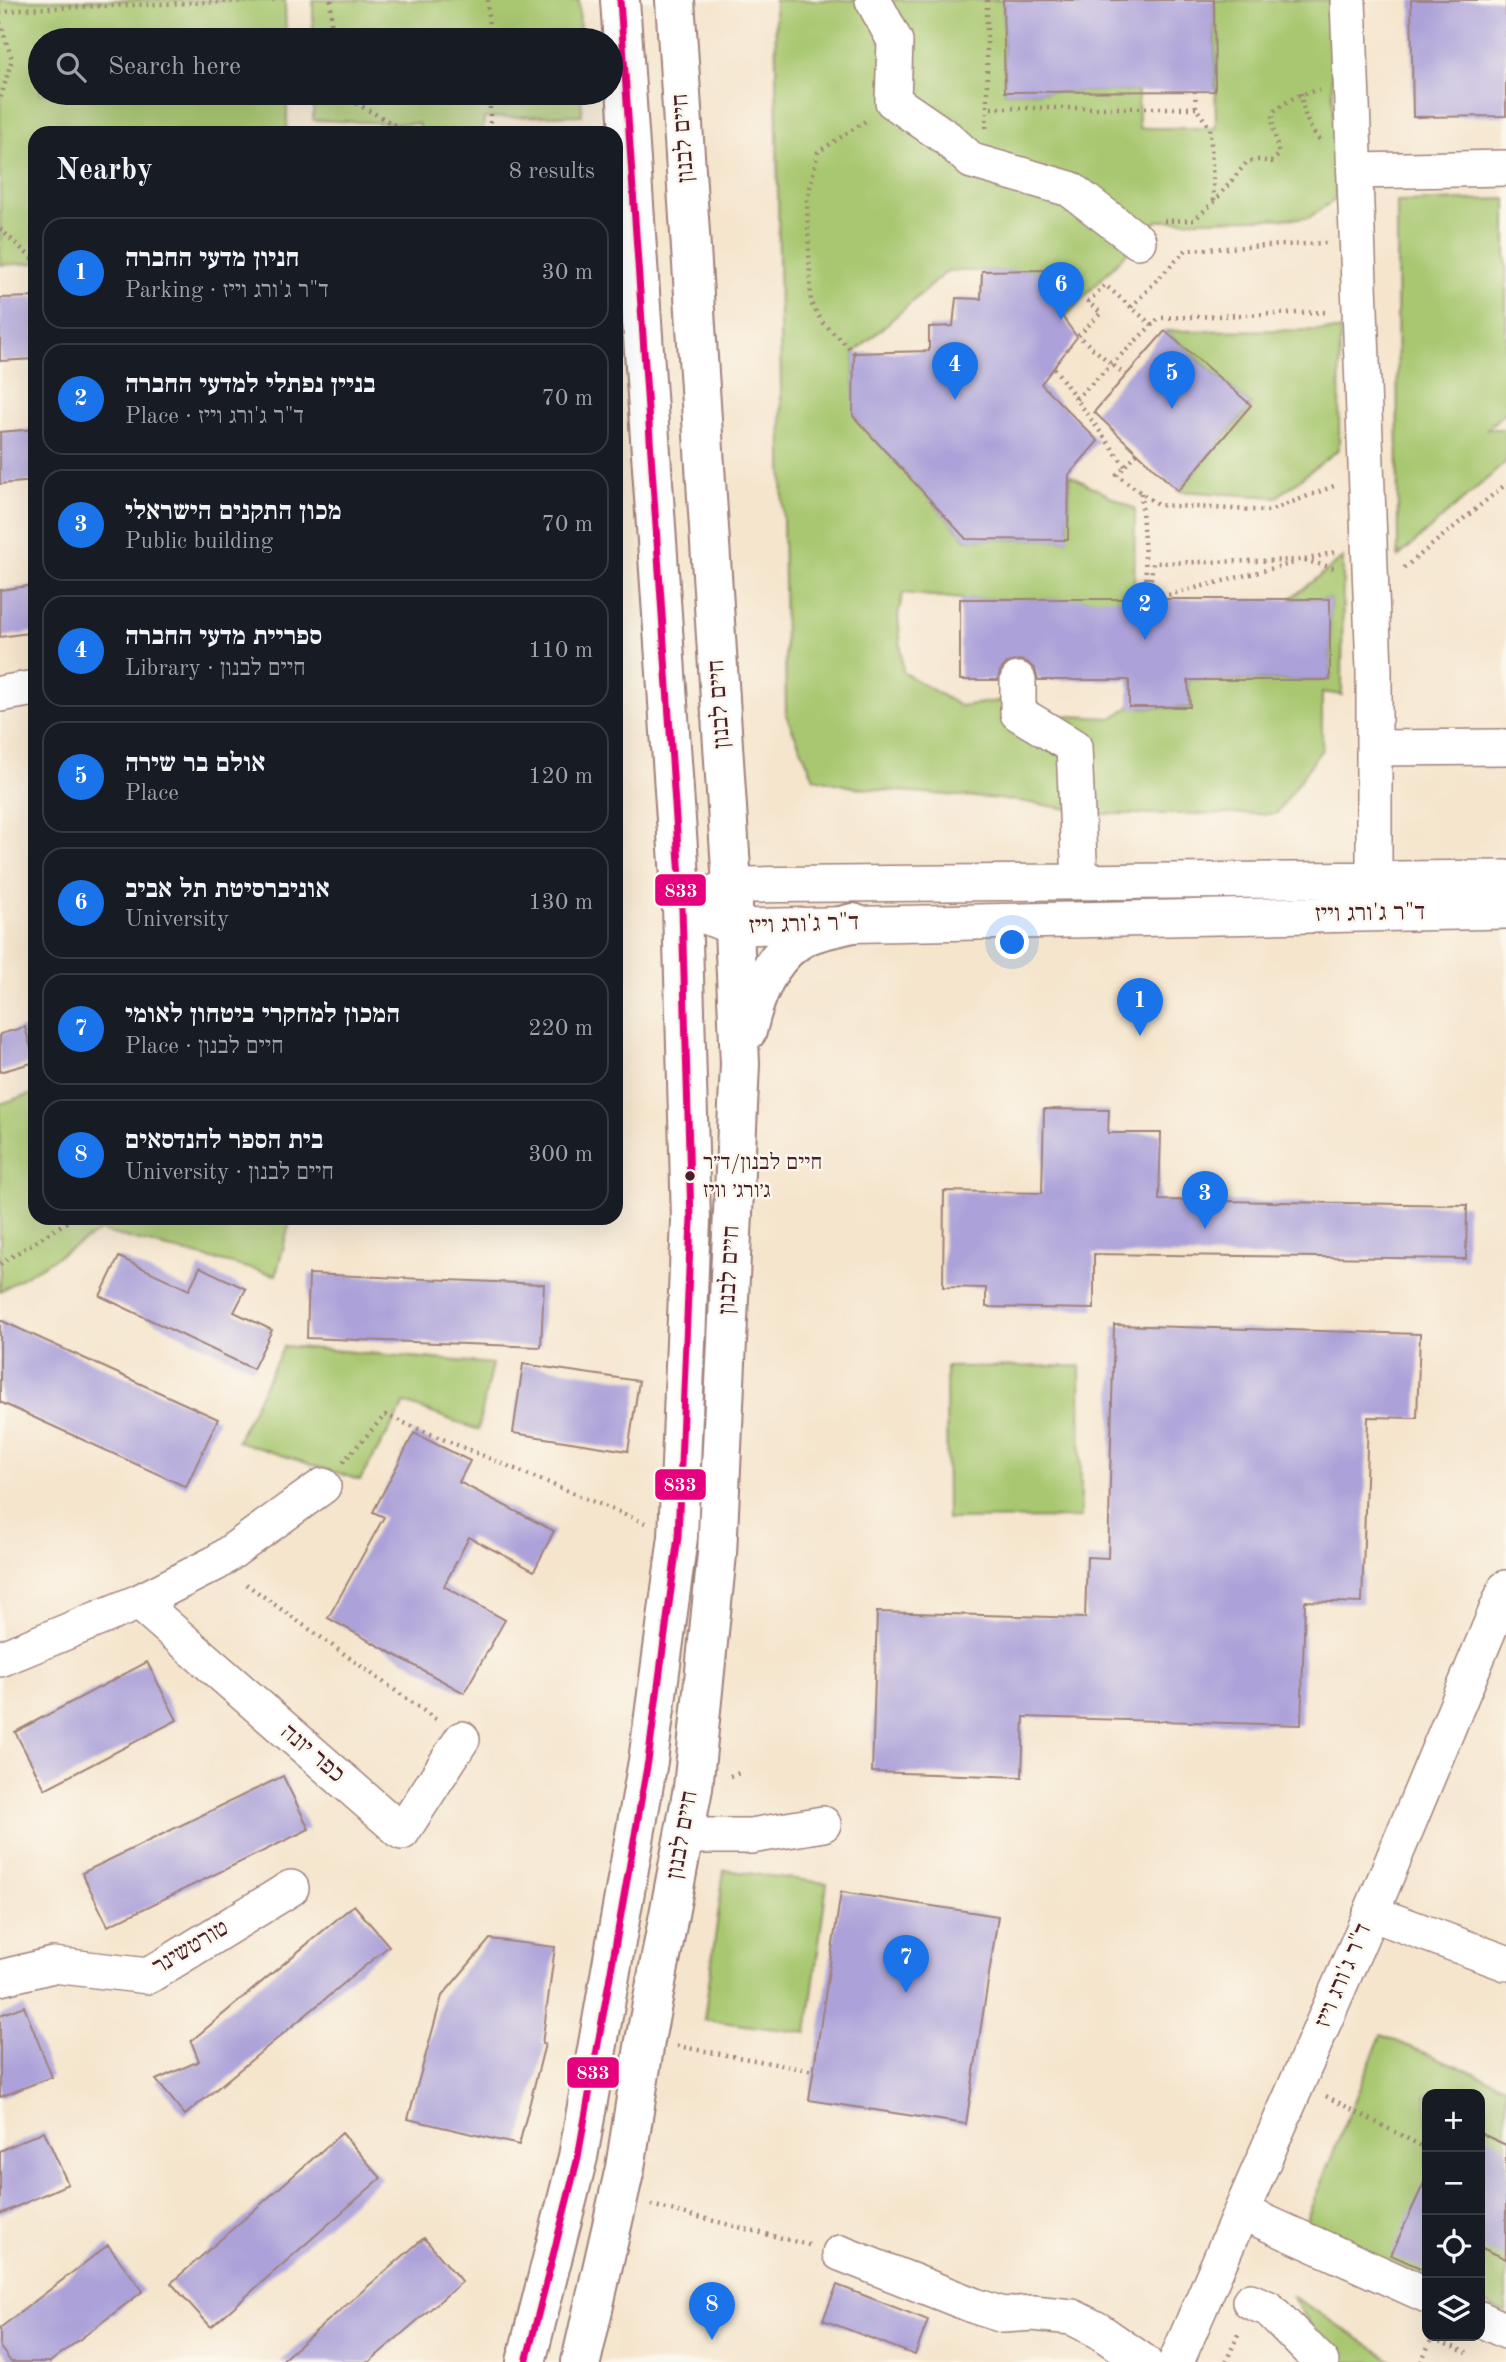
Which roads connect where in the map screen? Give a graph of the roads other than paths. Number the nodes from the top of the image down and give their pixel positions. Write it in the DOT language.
graph roads {
  1 [pos="620,0"];
  2 [pos="675,0"];
  3 [pos="873,0"];
  4 [pos="1348,0"];
  5 [pos="622,28"];
  6 [pos="623,44"];
  7 [pos="1506,168"];
  8 [pos="1355,171"];
  9 [pos="1138,241"];
  10 [pos="1018,680"];
  11 [pos="28,689"];
  12 [pos="0,694"];
  13 [pos="1374,747"];
  14 [pos="1506,747"];
  15 [pos="1506,878"];
  16 [pos="1080,882"];
  17 [pos="732,885"];
  18 [pos="1374,897"];
  19 [pos="682,906"];
  20 [pos="1506,911"];
  21 [pos="853,923"];
  22 [pos="733,927"];
  23 [pos="740,1064"];
  24 [pos="323,1486"];
  25 [pos="1506,1588"];
  26 [pos="139,1602"];
  27 [pos="0,1659"];
  28 [pos="462,1739"];
  29 [pos="823,1824"];
  30 [pos="684,1836"];
  31 [pos="291,1888"];
  32 [pos="1371,1913"];
  33 [pos="1506,1963"];
  34 [pos="0,1978"];
  35 [pos="1242,2212"];
  36 [pos="840,2253"];
  37 [pos="1422,2293"];
  38 [pos="1250,2301"];
  39 [pos="1485,2321"];
  40 [pos="1506,2331"];
  41 [pos="526,2362"];
  42 [pos="581,2362"];
  43 [pos="1144,2362"];
  44 [pos="1176,2362"];
  45 [pos="1321,2362"];
  1 -- 5 [label="main road, חיים לבנון"];
  2 -- 17 [label="main road, חיים לבנון"];
  3 -- 9 [label="street"];
  4 -- 8 [label="street"];
  6 -- 19 [label="main road, חיים לבנון"];
  7 -- 8 [label="street"];
  8 -- 13 [label="street"];
  10 -- 16 [label="street"];
  11 -- 12 [label="street"];
  13 -- 14 [label="street"];
  13 -- 18 [label="street"];
  15 -- 18 [label="street, ד\"ר ג'ורג וייז"];
  16 -- 17 [label="street, ד\"ר ג'ורג וייז"];
  16 -- 18 [label="street, ד\"ר ג'ורג וייז"];
  17 -- 19 [label="street, ד\"ר ג'ורג וייז"];
  17 -- 22 [label="main road, חיים לבנון"];
  18 -- 20 [label="street, ד\"ר ג'ורג וייז"];
  18 -- 21 [label="street, ד\"ר ג'ורג וייז"];
  19 -- 22 [label="street, ד\"ר ג'ורג וייז"];
  19 -- 41 [label="main road, חיים לבנון"];
  21 -- 22 [label="street, ד\"ר ג'ורג וייז"];
  21 -- 23 [label="main road"];
  22 -- 23 [label="main road, חיים לבנון"];
  23 -- 30 [label="main road, חיים לבנון"];
  24 -- 26 [label="street"];
  25 -- 32 [label="street, ד\"ר ג'ורג וייז"];
  26 -- 27 [label="street"];
  26 -- 28 [label="street, כפר יונה"];
  29 -- 30 [label="street"];
  30 -- 42 [label="main road, חיים לבנון"];
  31 -- 34 [label="street, טורטשינר"];
  32 -- 33 [label="street"];
  32 -- 35 [label="street, ד\"ר ג'ורג וייז"];
  35 -- 37 [label="street"];
  35 -- 44 [label="street, ד\"ר ג'ורג וייז"];
  36 -- 43 [label="street"];
  38 -- 45 [label="street"];
  39 -- 40 [label="street"];
}
